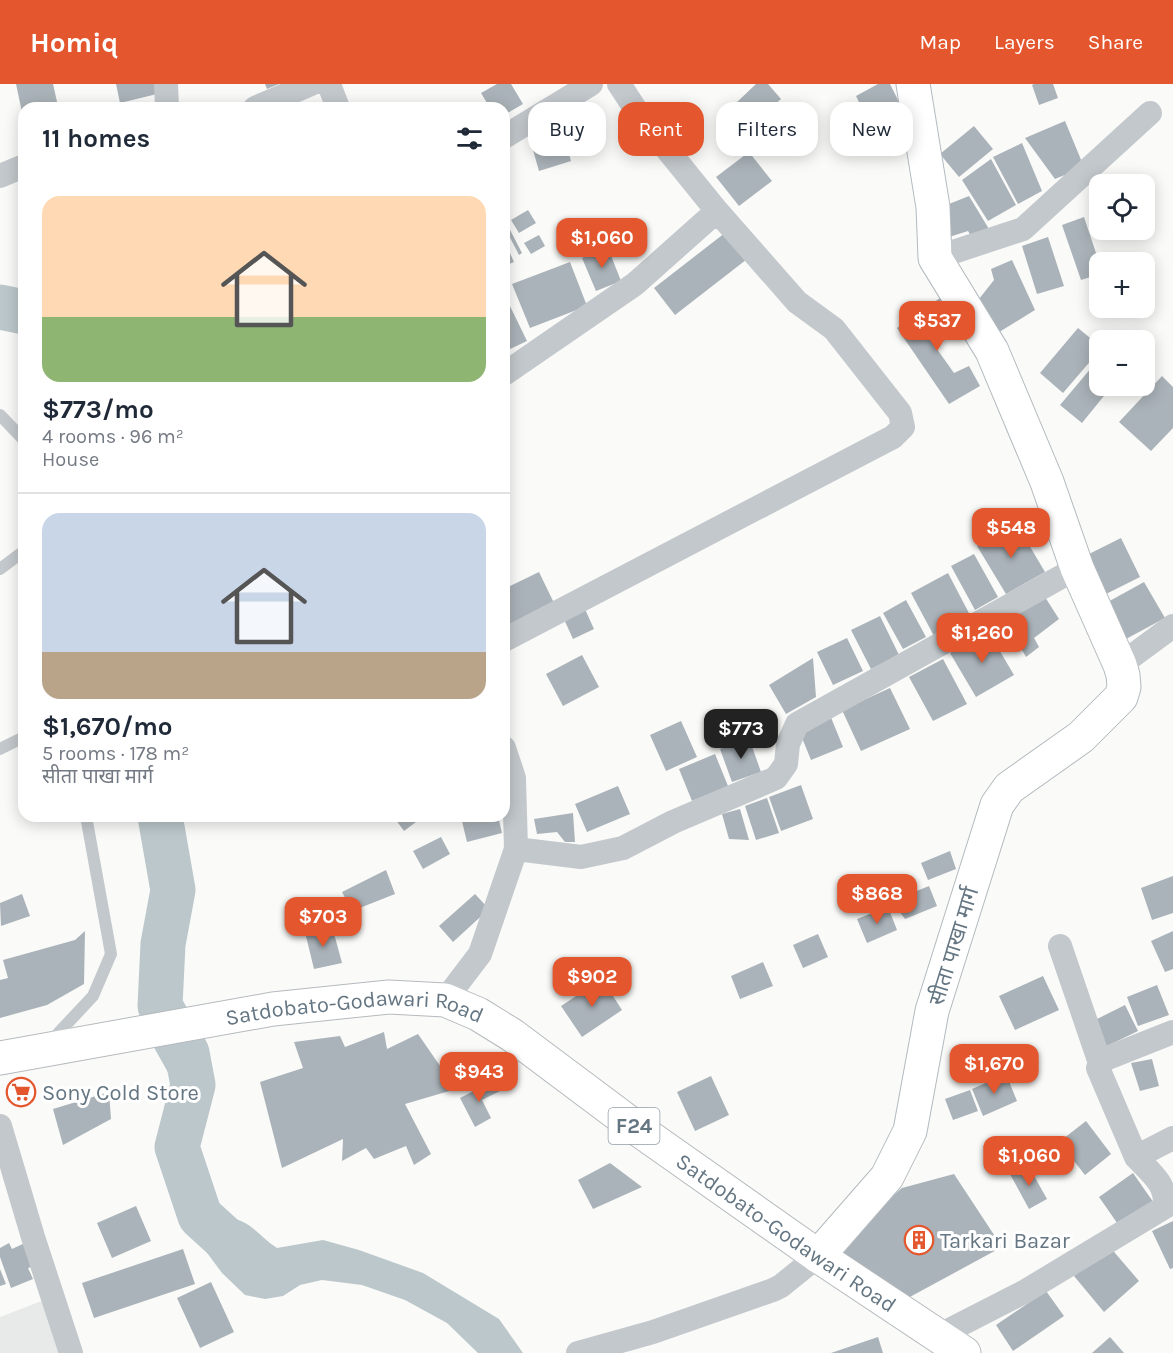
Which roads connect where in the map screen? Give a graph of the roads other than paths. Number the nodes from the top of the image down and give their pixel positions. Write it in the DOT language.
graph roads {
  1 [pos="166,84"];
  2 [pos="311,84"];
  3 [pos="327,84"];
  4 [pos="591,84"];
  5 [pos="619,84"];
  6 [pos="913,84"];
  7 [pos="167,102"];
  8 [pos="269,102"];
  9 [pos="336,102"];
  10 [pos="1150,113"];
  11 [pos="510,133"];
  12 [pos="18,168"];
  13 [pos="0,176"];
  14 [pos="717,211"];
  15 [pos="935,258"];
  16 [pos="510,370"];
  17 [pos="0,415"];
  18 [pos="18,434"];
  19 [pos="18,556"];
  20 [pos="1077,568"];
  21 [pos="0,569"];
  22 [pos="1173,626"];
  23 [pos="510,637"];
  24 [pos="1120,665"];
  25 [pos="18,740"];
  26 [pos="0,749"];
  27 [pos="510,766"];
  28 [pos="87,822"];
  29 [pos="516,849"];
  30 [pos="1060,946"];
  31 [pos="445,1000"];
  32 [pos="1173,1032"];
  33 [pos="42,1050"];
  34 [pos="0,1058"];
  35 [pos="1100,1063"];
  36 [pos="0,1126"];
  37 [pos="1173,1138"];
  38 [pos="1136,1157"];
  39 [pos="818,1256"];
  40 [pos="951,1345"];
  41 [pos="70,1353"];
  42 [pos="578,1353"];
  1 -- 7 [label="street"];
  2 -- 8 [label="street"];
  3 -- 9 [label="street"];
  4 -- 11 [label="street"];
  5 -- 14 [label="street"];
  6 -- 15 [label="street"];
  10 -- 15 [label="street"];
  12 -- 13 [label="street"];
  14 -- 16 [label="street"];
  14 -- 23 [label="street"];
  15 -- 20 [label="street"];
  17 -- 18 [label="lane"];
  19 -- 21 [label="lane"];
  20 -- 24 [label="street"];
  20 -- 29 [label="street"];
  22 -- 24 [label="street"];
  24 -- 39 [label="street, सीता पाखा मार्ग"];
  25 -- 26 [label="lane"];
  27 -- 29 [label="street"];
  28 -- 33 [label="lane"];
  29 -- 31 [label="street"];
  30 -- 35 [label="street"];
  31 -- 33 [label="street, Satdobato-Godawari Road / F24"];
  31 -- 39 [label="street, Satdobato-Godawari Road / F24"];
  32 -- 35 [label="street"];
  33 -- 34 [label="street, Satdobato-Godawari Road / F24"];
  35 -- 38 [label="street"];
  36 -- 41 [label="street"];
  37 -- 38 [label="street"];
  38 -- 40 [label="street"];
  39 -- 40 [label="street, Satdobato-Godawari Road / F24"];
  39 -- 42 [label="street"];
}
